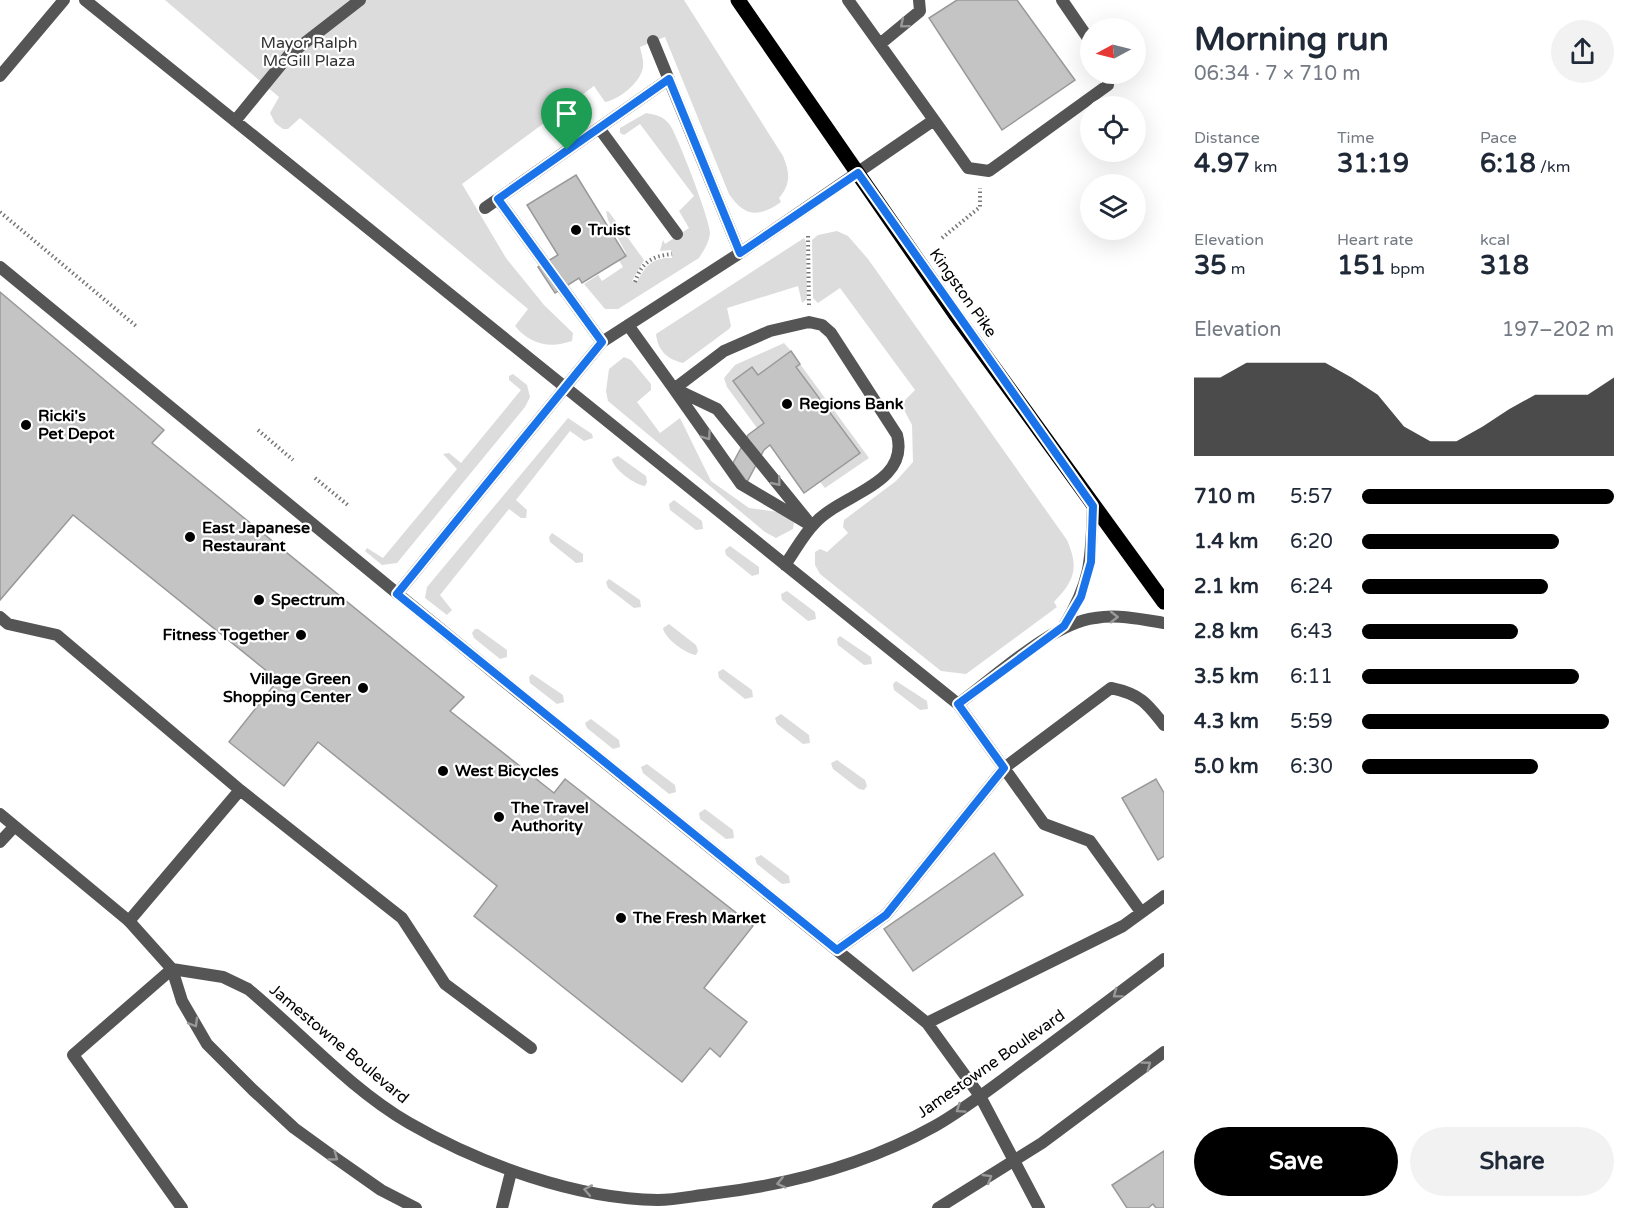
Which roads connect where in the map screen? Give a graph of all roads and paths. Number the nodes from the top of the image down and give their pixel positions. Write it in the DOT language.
graph roads {
  1 [pos="64,0"];
  2 [pos="85,0"];
  3 [pos="360,0"];
  4 [pos="738,0"];
  5 [pos="848,0"];
  6 [pos="919,0"];
  7 [pos="1062,0"];
  8 [pos="1080,26"];
  9 [pos="653,41"];
  10 [pos="880,44"];
  11 [pos="0,76"];
  12 [pos="669,79"];
  13 [pos="1108,84"];
  14 [pos="934,120"];
  15 [pos="235,121"];
  16 [pos="599,128"];
  17 [pos="980,170"];
  18 [pos="858,173"];
  19 [pos="498,199"];
  20 [pos="485,208"];
  21 [pos="0,212"];
  22 [pos="677,234"];
  23 [pos="808,236"];
  24 [pos="942,238"];
  25 [pos="740,253"];
  26 [pos="672,254"];
  27 [pos="0,267"];
  28 [pos="635,282"];
  29 [pos="809,322"];
  30 [pos="628,325"];
  31 [pos="136,326"];
  32 [pos="602,342"];
  33 [pos="564,387"];
  34 [pos="674,389"];
  35 [pos="258,430"];
  36 [pos="293,460"];
  37 [pos="315,478"];
  38 [pos="349,506"];
  39 [pos="1093,506"];
  40 [pos="812,526"];
  41 [pos="785,565"];
  42 [pos="397,594"];
  43 [pos="1164,602"];
  44 [pos="0,617"];
  45 [pos="1164,623"];
  46 [pos="1064,626"];
  47 [pos="958,704"];
  48 [pos="1164,726"];
  49 [pos="1004,768"];
  50 [pos="240,790"];
  51 [pos="0,814"];
  52 [pos="14,826"];
  53 [pos="0,842"];
  54 [pos="1164,896"];
  55 [pos="1141,912"];
  56 [pos="129,921"];
  57 [pos="837,950"];
  58 [pos="1164,959"];
  59 [pos="172,969"];
  60 [pos="927,1023"];
  61 [pos="531,1048"];
  62 [pos="1164,1052"];
  63 [pos="980,1096"];
  64 [pos="1013,1162"];
  65 [pos="511,1173"];
  66 [pos="657,1204"];
  67 [pos="182,1208"];
  68 [pos="416,1208"];
  69 [pos="502,1208"];
  70 [pos="938,1208"];
  71 [pos="1039,1208"];
  1 -- 11 [label="street"];
  2 -- 15 [label="street"];
  3 -- 15 [label="street"];
  4 -- 18 [label="main road, Kingston Pike"];
  5 -- 10 [label="street"];
  6 -- 10 [label="street, one-way"];
  7 -- 8 [label="street"];
  9 -- 12 [label="street"];
  10 -- 14 [label="street"];
  12 -- 16 [label="street"];
  12 -- 25 [label="street"];
  13 -- 17 [label="street"];
  14 -- 17 [label="street"];
  14 -- 18 [label="street"];
  15 -- 33 [label="street"];
  16 -- 19 [label="street"];
  16 -- 22 [label="street"];
  17 -- 24 [label="path"];
  18 -- 25 [label="street"];
  18 -- 39 [label="main road, Kingston Pike"];
  19 -- 20 [label="street"];
  19 -- 32 [label="street"];
  21 -- 31 [label="path"];
  23 -- 29 [label="path"];
  25 -- 30 [label="street"];
  26 -- 28 [label="path"];
  27 -- 42 [label="street"];
  29 -- 34 [label="street"];
  29 -- 40 [label="street"];
  30 -- 32 [label="street"];
  30 -- 34 [label="street"];
  32 -- 33 [label="street"];
  33 -- 41 [label="street"];
  33 -- 42 [label="street"];
  34 -- 40 [label="street, one-way"];
  34 -- 40 [label="street, one-way"];
  35 -- 36 [label="path"];
  37 -- 38 [label="path"];
  39 -- 43 [label="main road, Kingston Pike"];
  39 -- 46 [label="street"];
  40 -- 41 [label="street"];
  41 -- 47 [label="street"];
  42 -- 57 [label="street"];
  44 -- 50 [label="street"];
  46 -- 45 [label="street, one-way"];
  46 -- 47 [label="street"];
  47 -- 49 [label="street"];
  48 -- 49 [label="street"];
  49 -- 55 [label="street"];
  49 -- 57 [label="street"];
  50 -- 56 [label="street"];
  50 -- 61 [label="street"];
  51 -- 52 [label="street"];
  52 -- 53 [label="street"];
  52 -- 56 [label="street"];
  54 -- 55 [label="street"];
  55 -- 60 [label="street"];
  56 -- 59 [label="street"];
  57 -- 60 [label="street"];
  58 -- 63 [label="street, Jamestowne Boulevard, one-way"];
  59 -- 65 [label="street, Jamestowne Boulevard"];
  59 -- 67 [label="street"];
  59 -- 68 [label="street, one-way"];
  60 -- 63 [label="street"];
  64 -- 62 [label="street, one-way"];
  63 -- 64 [label="street"];
  63 -- 66 [label="street, Jamestowne Boulevard, one-way"];
  70 -- 64 [label="street, one-way"];
  64 -- 71 [label="street"];
  66 -- 65 [label="street, Jamestowne Boulevard, one-way"];
  65 -- 69 [label="street"];
}
